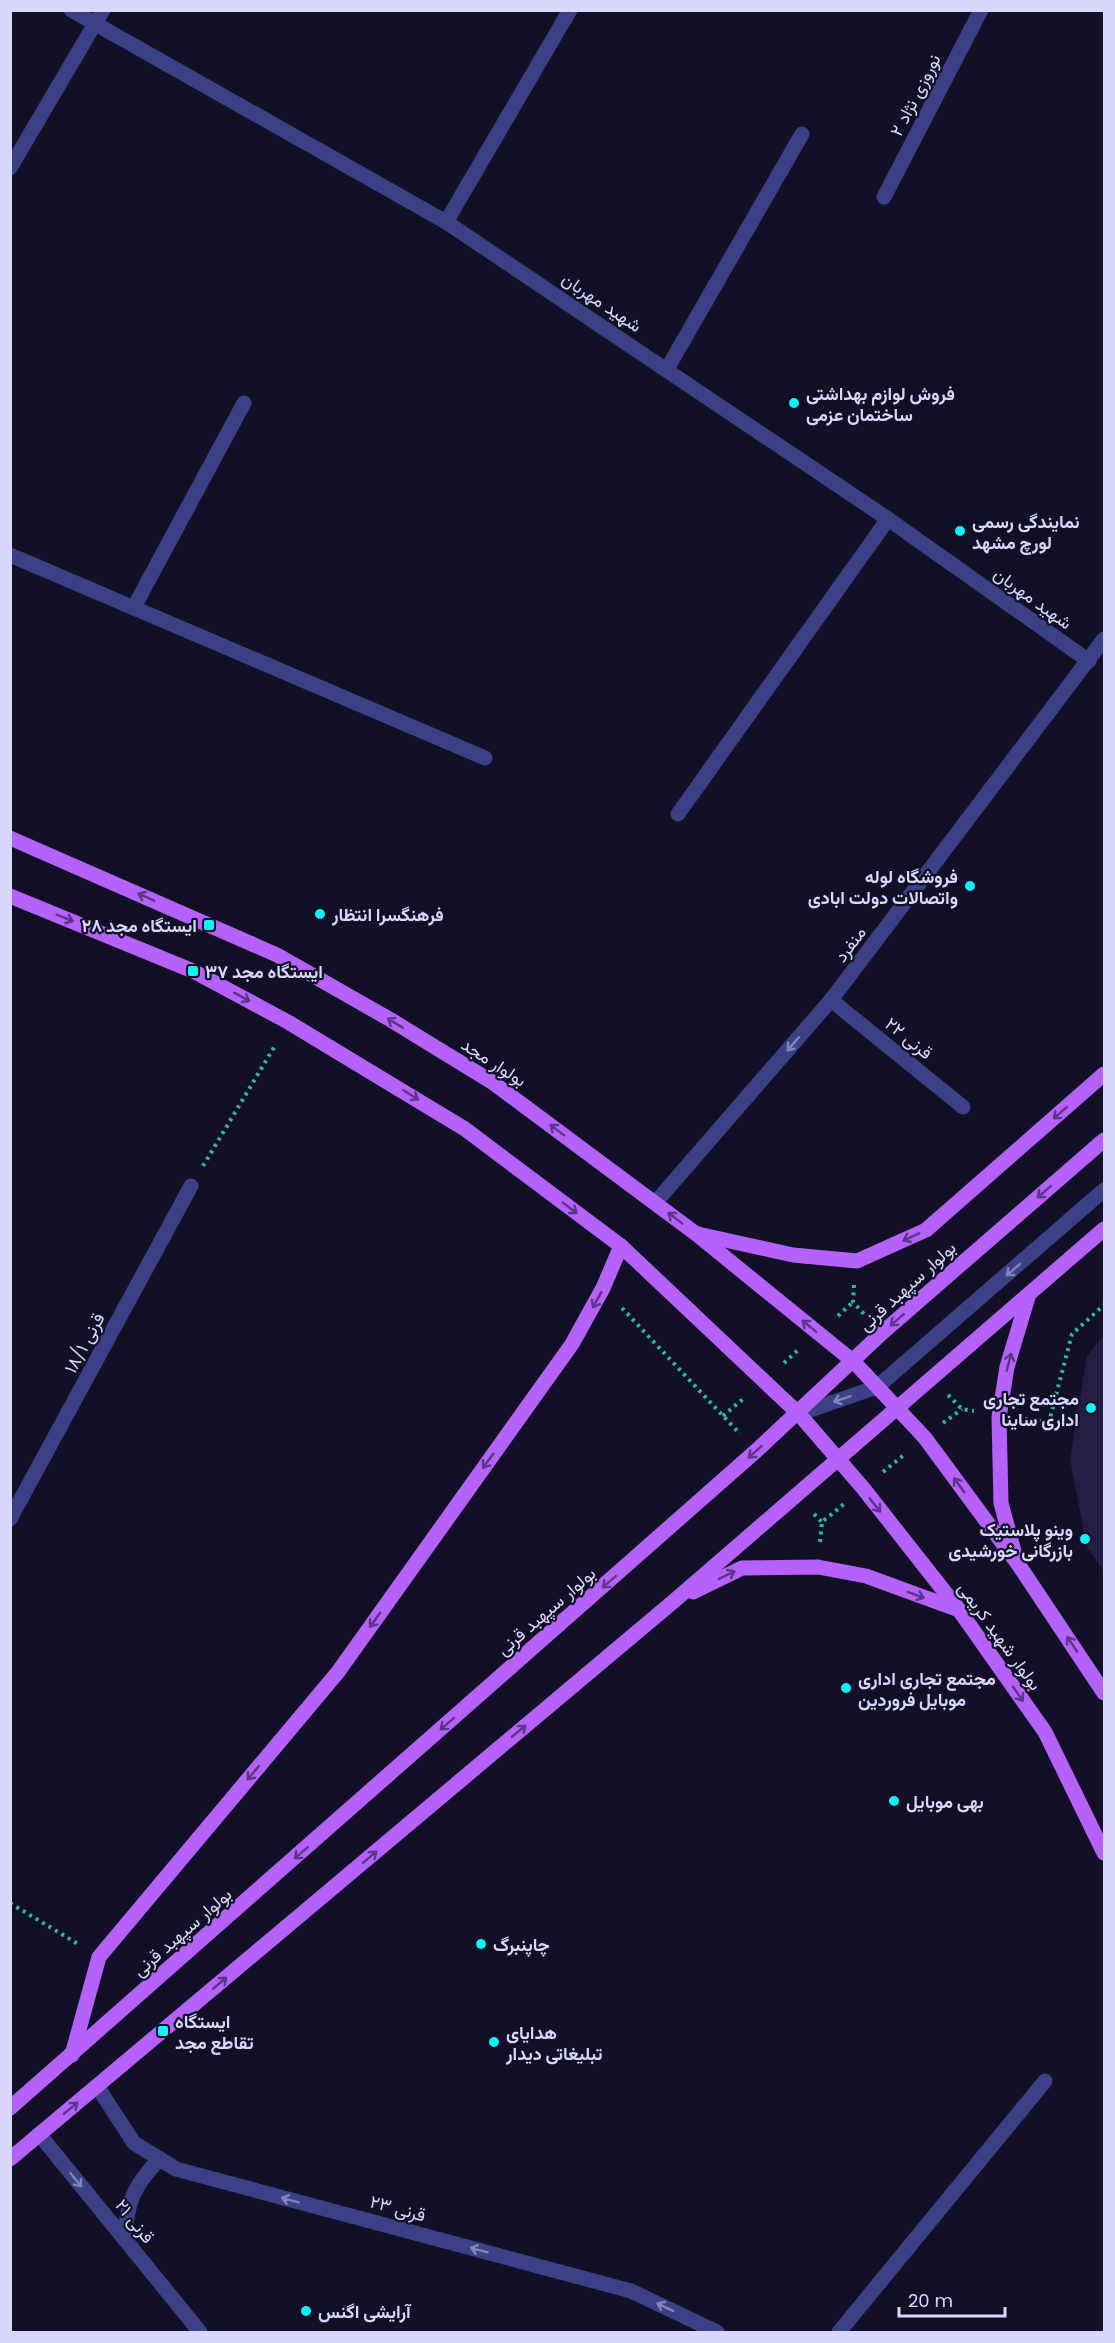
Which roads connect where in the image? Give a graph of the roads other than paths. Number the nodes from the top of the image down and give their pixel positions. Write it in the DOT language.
graph roads {
  1 [pos="71,10"];
  2 [pos="570,10"];
  3 [pos="981,10"];
  4 [pos="99,16"];
  5 [pos="802,134"];
  6 [pos="10,168"];
  7 [pos="884,197"];
  8 [pos="446,222"];
  9 [pos="667,369"];
  10 [pos="244,403"];
  11 [pos="888,519"];
  12 [pos="10,555"];
  13 [pos="134,607"];
  14 [pos="1104,639"];
  15 [pos="1089,661"];
  16 [pos="485,758"];
  17 [pos="678,814"];
  18 [pos="10,838"];
  19 [pos="10,896"];
  20 [pos="831,1000"];
  21 [pos="1104,1074"];
  22 [pos="963,1107"];
  23 [pos="1104,1140"];
  24 [pos="191,1186"];
  25 [pos="1104,1190"];
  26 [pos="655,1203"];
  27 [pos="1104,1229"];
  28 [pos="695,1233"];
  29 [pos="621,1246"];
  30 [pos="1029,1296"];
  31 [pos="854,1362"];
  32 [pos="877,1387"];
  33 [pos="897,1409"];
  34 [pos="799,1414"];
  35 [pos="839,1459"];
  36 [pos="10,1519"];
  37 [pos="1018,1564"];
  38 [pos="674,1601"];
  39 [pos="959,1610"];
  40 [pos="1104,1693"];
  41 [pos="1104,1853"];
  42 [pos="72,2055"];
  43 [pos="1045,2081"];
  44 [pos="97,2086"];
  45 [pos="10,2108"];
  46 [pos="39,2134"];
  47 [pos="10,2159"];
  48 [pos="160,2159"];
  49 [pos="125,2240"];
  50 [pos="200,2332"];
  51 [pos="717,2332"];
  52 [pos="839,2332"];
  1 -- 4 [label="street, شهید مهربان"];
  2 -- 8 [label="street"];
  3 -- 7 [label="street, نوروزی نژاد ۲"];
  4 -- 6 [label="street"];
  4 -- 8 [label="street, شهید مهربان"];
  5 -- 9 [label="street"];
  8 -- 9 [label="street, شهید مهربان"];
  9 -- 11 [label="street, شهید مهربان"];
  10 -- 13 [label="street"];
  11 -- 15 [label="street, شهید مهربان"];
  11 -- 17 [label="street"];
  12 -- 13 [label="street"];
  13 -- 16 [label="street"];
  14 -- 15 [label="street, منفرد"];
  15 -- 20 [label="street, منفرد"];
  26 -- 18 [label="main road, بولوار مجد, one-way"];
  19 -- 29 [label="main road, one-way"];
  20 -- 22 [label="street, قرنی ۲۲"];
  20 -- 26 [label="street, منفرد, one-way"];
  21 -- 28 [label="main road, one-way"];
  23 -- 31 [label="main road, بولوار سپهبد قرنی, one-way"];
  24 -- 36 [label="street, قرنی ۱۸/۱"];
  25 -- 32 [label="street, one-way"];
  28 -- 26 [label="main road, بولوار مجد, one-way"];
  27 -- 30 [label="main road"];
  31 -- 28 [label="main road, بولوار مجد, one-way"];
  29 -- 34 [label="main road"];
  29 -- 42 [label="main road, one-way"];
  30 -- 33 [label="main road"];
  37 -- 30 [label="main road, one-way"];
  31 -- 32 [label="main road, بولوار مجد"];
  31 -- 34 [label="main road, بولوار سپهبد قرنی"];
  32 -- 33 [label="main road, بولوار مجد"];
  32 -- 34 [label="street, one-way"];
  33 -- 35 [label="main road"];
  37 -- 33 [label="main road, one-way"];
  34 -- 35 [label="main road"];
  34 -- 42 [label="main road, بولوار سپهبد قرنی, one-way"];
  35 -- 38 [label="main road"];
  35 -- 39 [label="main road, بولوار شهید کریمی, one-way"];
  40 -- 37 [label="main road, one-way"];
  38 -- 39 [label="main road, one-way"];
  44 -- 38 [label="main road, one-way"];
  39 -- 41 [label="main road, بولوار شهید کریمی, one-way"];
  42 -- 45 [label="main road, بولوار سپهبد قرنی"];
  43 -- 52 [label="street"];
  46 -- 44 [label="main road, one-way"];
  44 -- 48 [label="street, قرنی ۲۳"];
  46 -- 47 [label="main road"];
  46 -- 49 [label="street, قرنی ۲۱, one-way"];
  48 -- 49 [label="street"];
  51 -- 48 [label="street, قرنی ۲۳, one-way"];
  49 -- 50 [label="street, قرنی ۲۱"];
}
